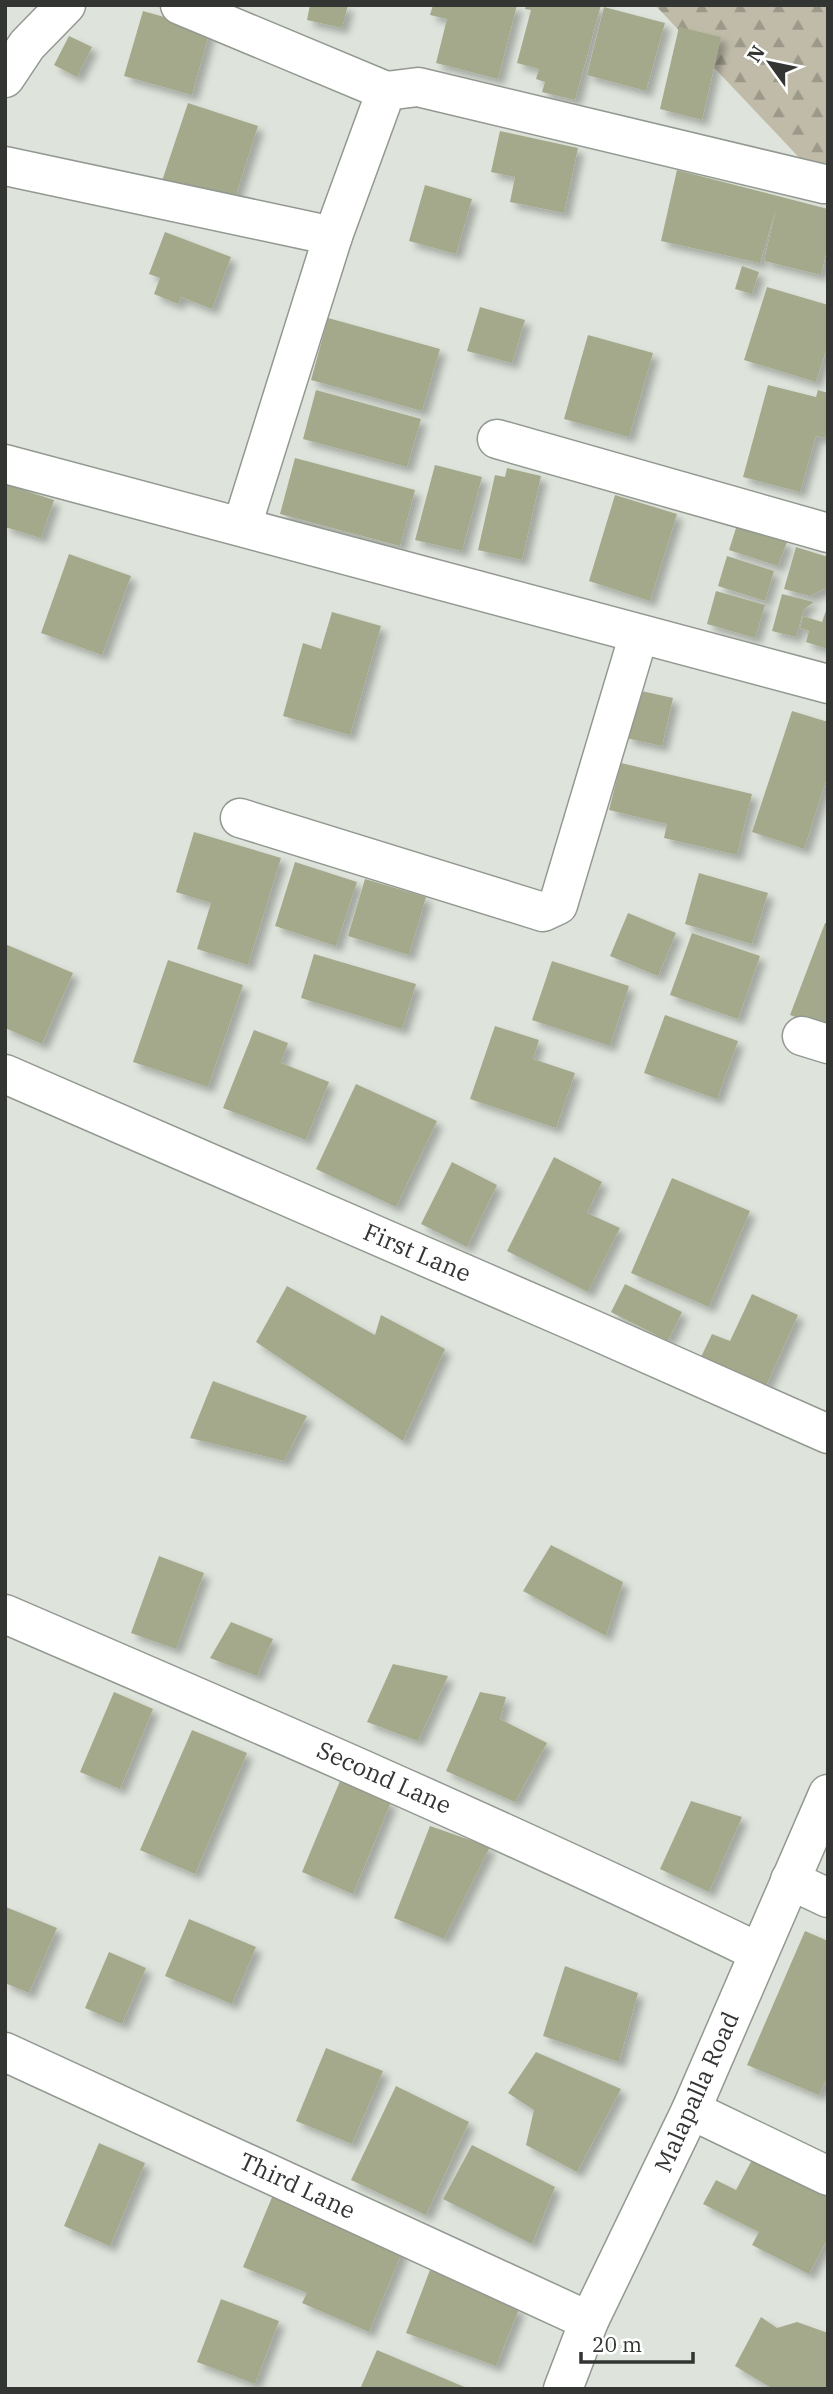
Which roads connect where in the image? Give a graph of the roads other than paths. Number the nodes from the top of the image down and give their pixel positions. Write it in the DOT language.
graph roads {
  1 [pos="66,5"];
  2 [pos="180,5"];
  3 [pos="5,78"];
  4 [pos="386,91"];
  5 [pos="5,166"];
  6 [pos="824,184"];
  7 [pos="333,236"];
  8 [pos="497,439"];
  9 [pos="5,464"];
  10 [pos="242,526"];
  11 [pos="828,533"];
  12 [pos="639,634"];
  13 [pos="828,684"];
  14 [pos="240,818"];
  15 [pos="5,1074"];
  16 [pos="828,1434"];
  17 [pos="5,1614"];
  18 [pos="828,1794"];
  19 [pos="790,1880"];
  20 [pos="828,1898"];
  21 [pos="758,1952"];
  22 [pos="5,2052"];
  23 [pos="691,2110"];
  24 [pos="828,2176"];
  25 [pos="589,2321"];
  26 [pos="563,2389"];
  1 -- 3 [label="street"];
  2 -- 4 [label="street"];
  4 -- 6 [label="street"];
  4 -- 7 [label="street"];
  5 -- 7 [label="street"];
  7 -- 10 [label="street"];
  8 -- 11 [label="street"];
  9 -- 10 [label="street"];
  10 -- 12 [label="street"];
  12 -- 13 [label="street"];
  12 -- 14 [label="street"];
  15 -- 16 [label="street, First Lane"];
  17 -- 21 [label="street, Second Lane"];
  18 -- 19 [label="street, Malapalla Road"];
  19 -- 20 [label="street"];
  19 -- 21 [label="street, Malapalla Road"];
  21 -- 23 [label="street, Malapalla Road"];
  22 -- 25 [label="street, Third Lane"];
  23 -- 24 [label="street"];
  23 -- 25 [label="street, Malapalla Road"];
  25 -- 26 [label="street, Malapalla Road"];
}
